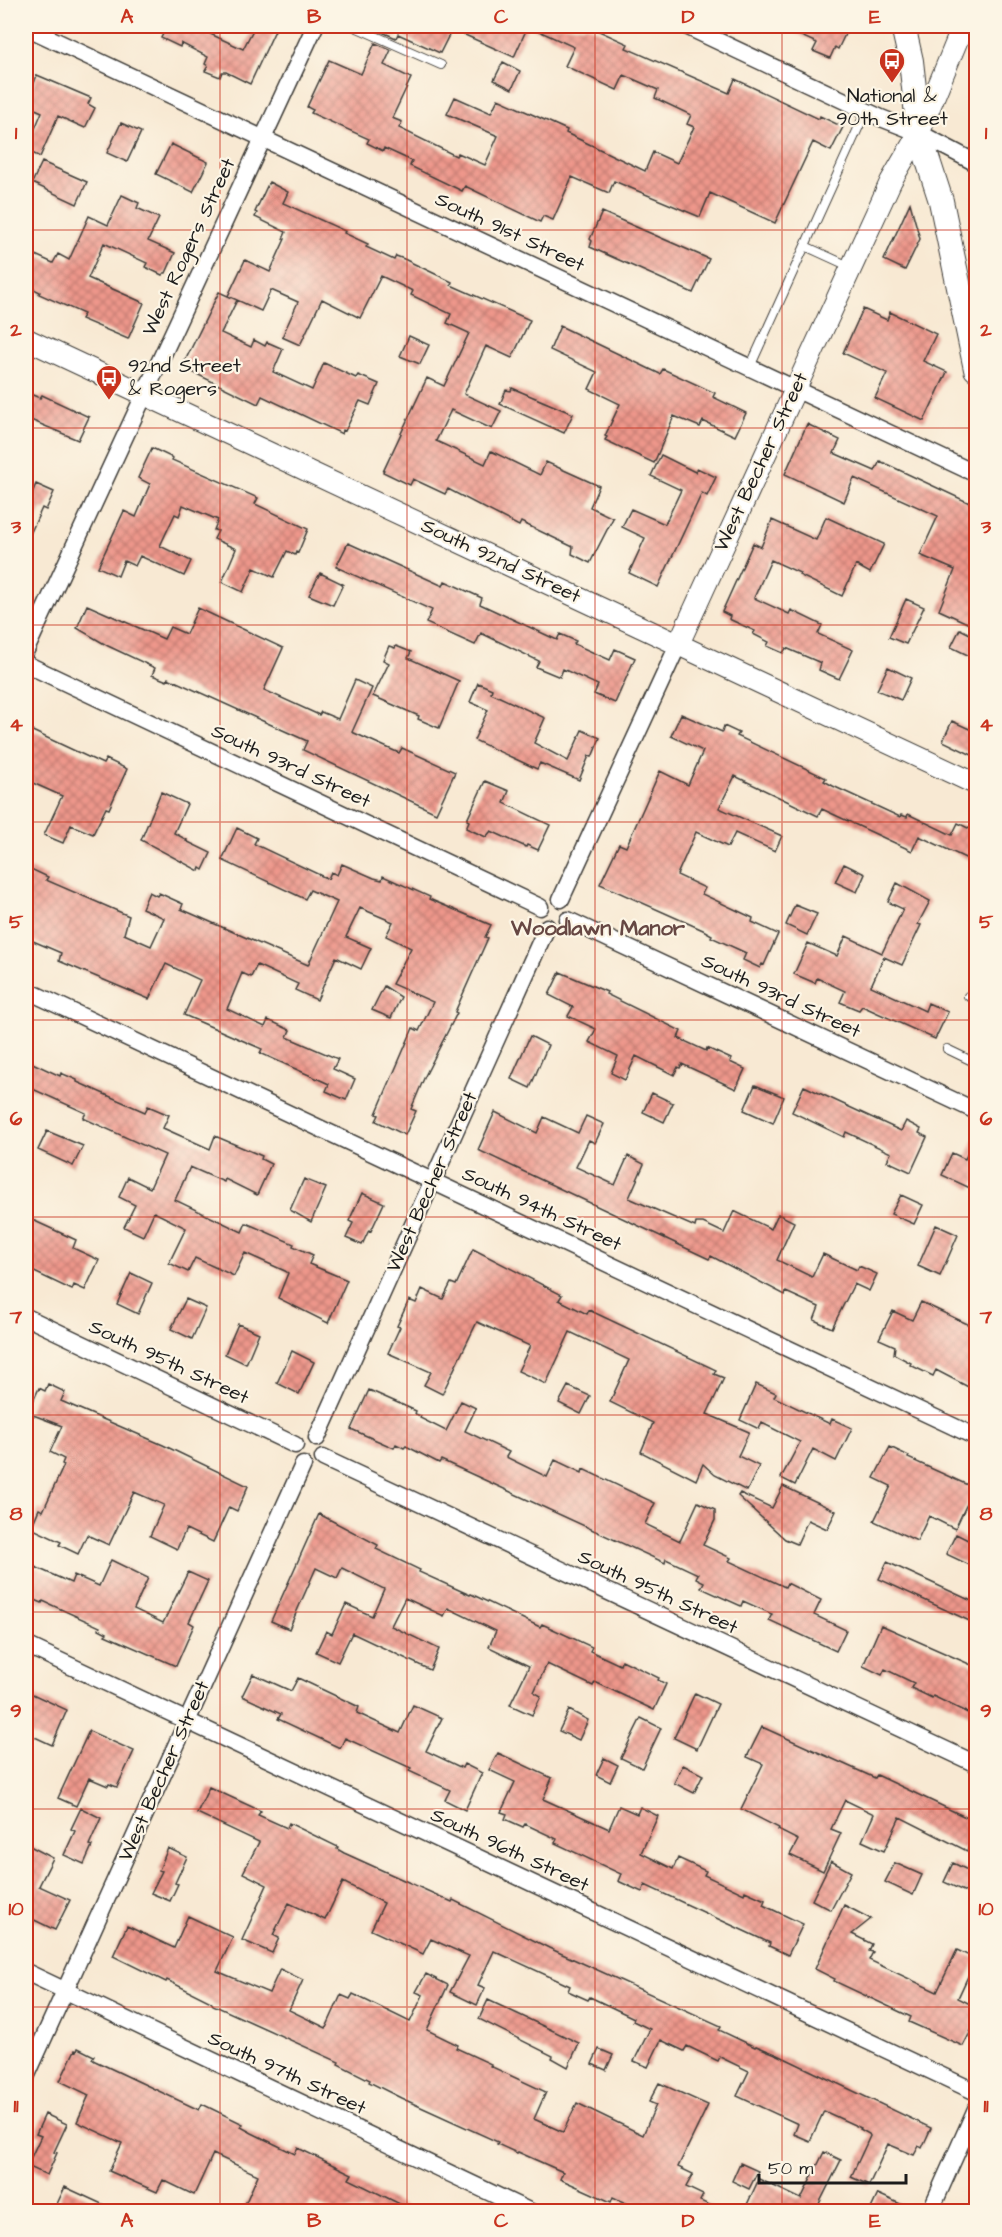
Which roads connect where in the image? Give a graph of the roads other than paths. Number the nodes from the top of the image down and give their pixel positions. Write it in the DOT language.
graph roads {
  1 [pos="315,26"];
  2 [pos="353,26"];
  3 [pos="686,26"];
  4 [pos="903,26"];
  5 [pos="963,26"];
  6 [pos="26,27"];
  7 [pos="441,65"];
  8 [pos="866,111"];
  9 [pos="919,133"];
  10 [pos="262,138"];
  11 [pos="976,163"];
  12 [pos="805,246"];
  13 [pos="851,267"];
  14 [pos="26,339"];
  15 [pos="974,345"];
  16 [pos="750,367"];
  17 [pos="976,369"];
  18 [pos="795,389"];
  19 [pos="144,394"];
  20 [pos="976,474"];
  21 [pos="678,645"];
  22 [pos="26,650"];
  23 [pos="26,664"];
  24 [pos="976,784"];
  25 [pos="561,899"];
  26 [pos="540,907"];
  27 [pos="568,920"];
  28 [pos="548,927"];
  29 [pos="26,990"];
  30 [pos="947,1049"];
  31 [pos="976,1063"];
  32 [pos="976,1111"];
  33 [pos="432,1181"];
  34 [pos="26,1317"];
  35 [pos="976,1437"];
  36 [pos="317,1438"];
  37 [pos="295,1445"];
  38 [pos="322,1458"];
  39 [pos="303,1465"];
  40 [pos="26,1645"];
  41 [pos="186,1721"];
  42 [pos="976,1764"];
  43 [pos="26,1972"];
  44 [pos="65,1991"];
  45 [pos="26,2077"];
  46 [pos="976,2092"];
  47 [pos="976,2109"];
  48 [pos="531,2211"];
  49 [pos="930,2211"];
  1 -- 10 [label="street, West Rogers Street"];
  2 -- 7 [label="lane"];
  3 -- 8 [label="street"];
  4 -- 9 [label="main road"];
  5 -- 9 [label="street, West Becher Street"];
  6 -- 10 [label="street, South 91st Street"];
  8 -- 9 [label="street"];
  8 -- 12 [label="lane"];
  9 -- 11 [label="street"];
  9 -- 13 [label="street, West Becher Street"];
  9 -- 15 [label="main road"];
  10 -- 16 [label="street, South 91st Street"];
  10 -- 19 [label="street, West Rogers Street"];
  12 -- 13 [label="lane"];
  12 -- 16 [label="lane"];
  13 -- 18 [label="street, West Becher Street"];
  14 -- 19 [label="street, South 92nd Street"];
  15 -- 17 [label="main road"];
  16 -- 18 [label="street, South 91st Street"];
  18 -- 20 [label="street, South 91st Street"];
  18 -- 21 [label="street, West Becher Street"];
  19 -- 21 [label="street, South 92nd Street"];
  19 -- 22 [label="street, West Rogers Street"];
  21 -- 24 [label="street, South 92nd Street"];
  21 -- 25 [label="street, West Becher Street"];
  23 -- 26 [label="street, South 93rd Street"];
  25 -- 26 [label="street"];
  25 -- 27 [label="street"];
  26 -- 28 [label="street"];
  27 -- 28 [label="street"];
  27 -- 32 [label="street, South 93rd Street"];
  28 -- 33 [label="street, West Becher Street"];
  29 -- 33 [label="street, South 94th Street"];
  30 -- 31 [label="lane"];
  33 -- 35 [label="street, South 94th Street"];
  33 -- 36 [label="street, West Becher Street"];
  34 -- 37 [label="street, South 95th Street"];
  36 -- 37 [label="street"];
  36 -- 38 [label="street"];
  37 -- 39 [label="street"];
  38 -- 39 [label="street"];
  38 -- 42 [label="street, South 95th Street"];
  39 -- 41 [label="street, West Becher Street"];
  40 -- 41 [label="street, South 96th Street"];
  41 -- 44 [label="street, West Becher Street"];
  41 -- 46 [label="street, South 96th Street"];
  43 -- 44 [label="street, South 97th Street"];
  44 -- 45 [label="street, West Becher Street"];
  44 -- 48 [label="street, South 97th Street"];
  47 -- 49 [label="street"];
}
